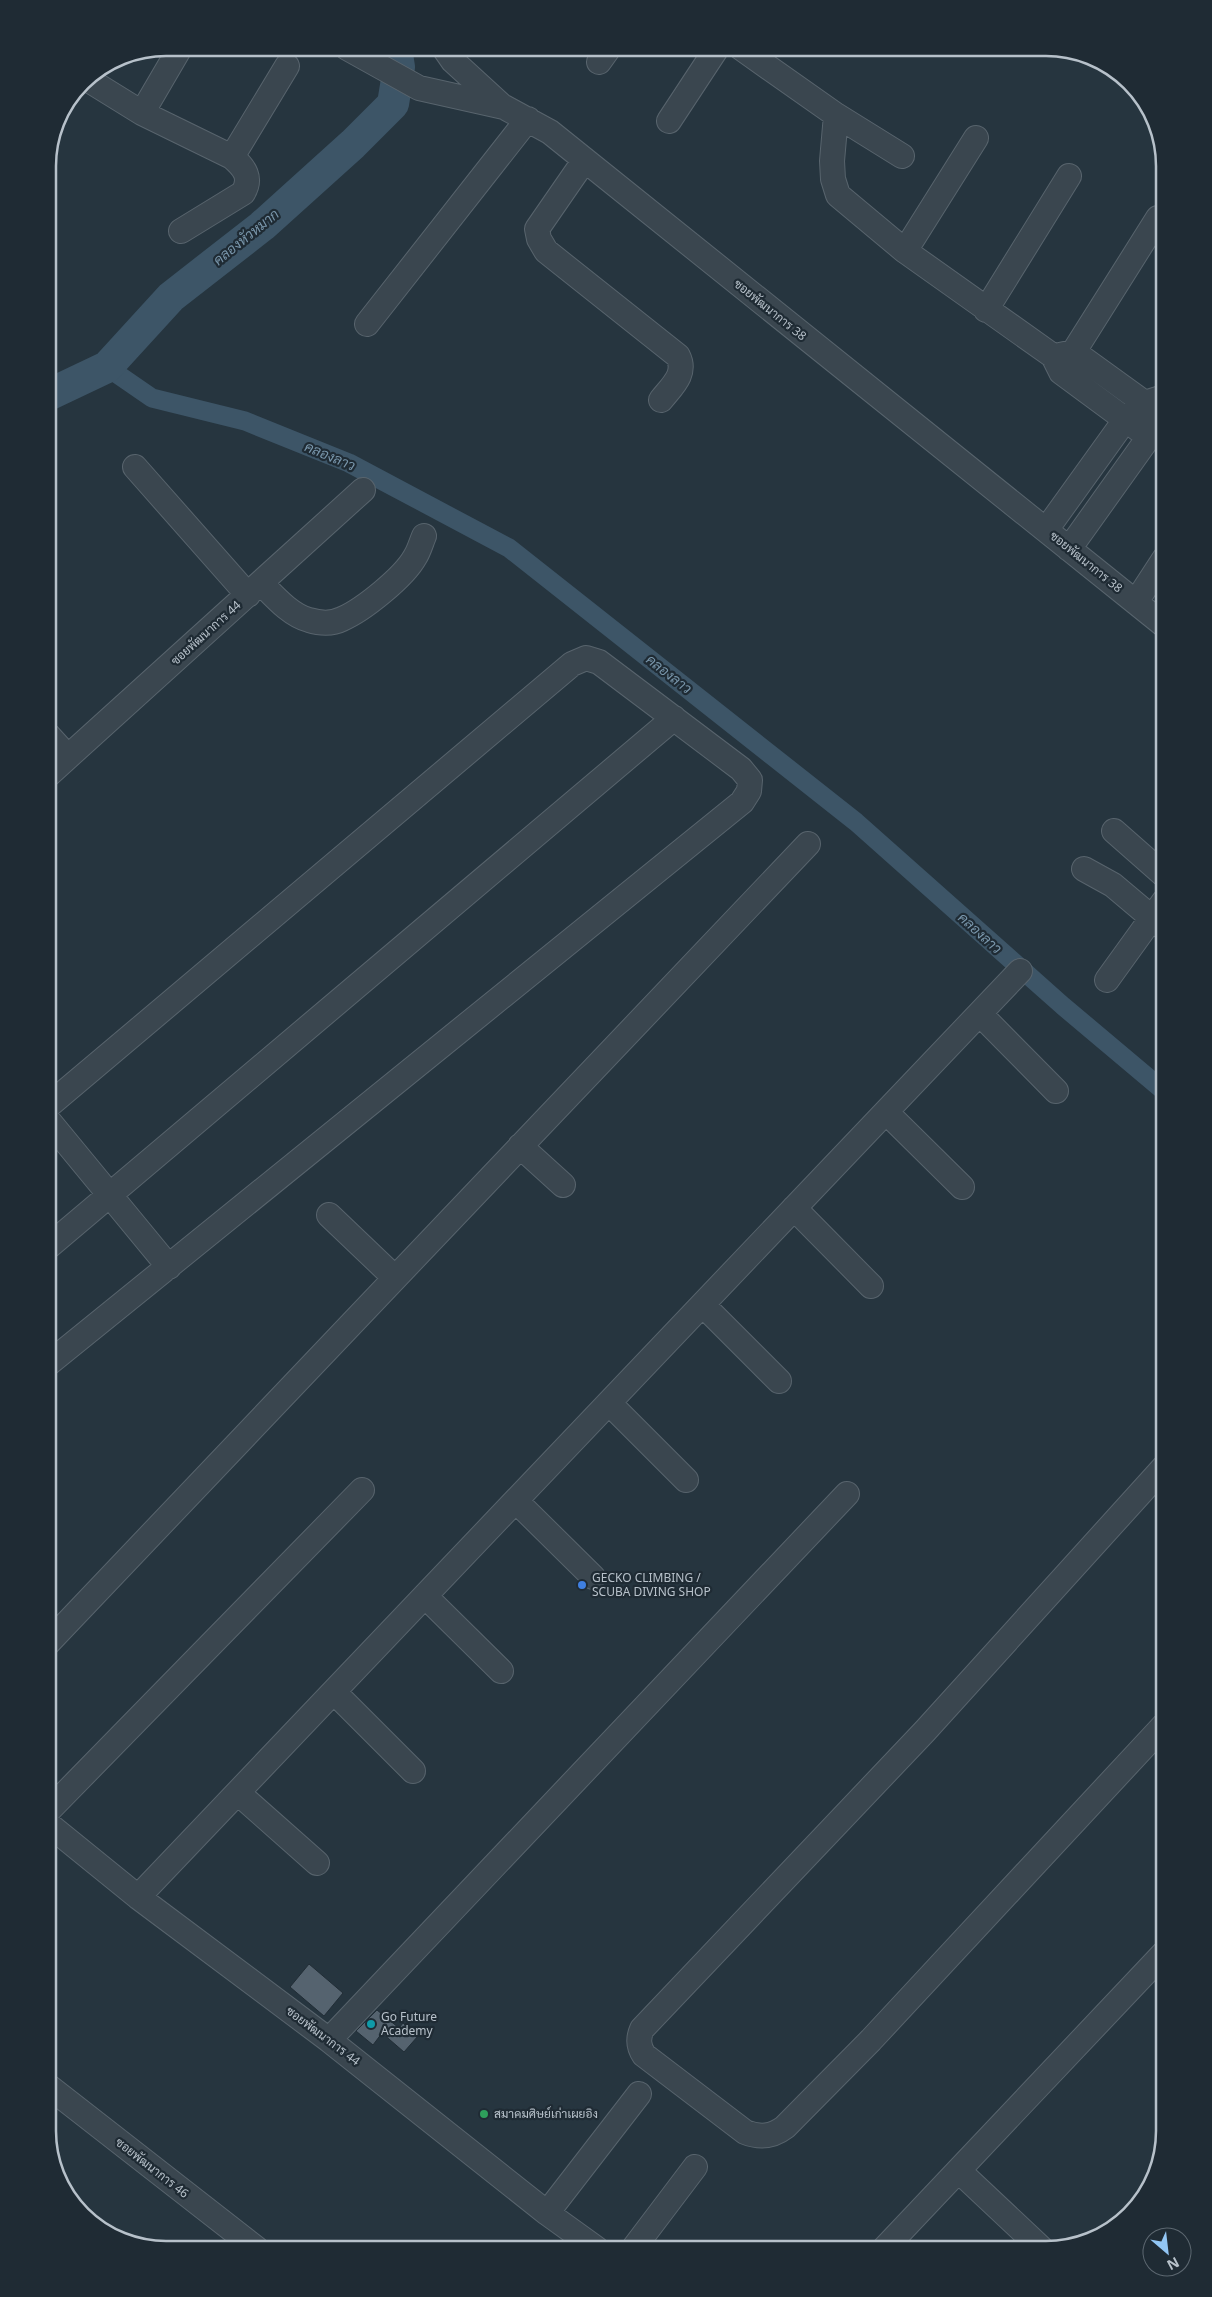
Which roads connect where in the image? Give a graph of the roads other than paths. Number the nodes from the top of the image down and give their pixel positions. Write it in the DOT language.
graph roads {
  1 [pos="175,56"];
  2 [pos="362,56"];
  3 [pos="450,56"];
  4 [pos="712,56"];
  5 [pos="751,56"];
  6 [pos="287,66"];
  7 [pos="93,84"];
  8 [pos="504,108"];
  9 [pos="142,114"];
  10 [pos="836,115"];
  11 [pos="528,119"];
  12 [pos="669,121"];
  13 [pos="976,138"];
  14 [pos="902,156"];
  15 [pos="232,157"];
  16 [pos="584,161"];
  17 [pos="1069,176"];
  18 [pos="1156,221"];
  19 [pos="181,231"];
  20 [pos="905,251"];
  21 [pos="986,310"];
  22 [pos="367,324"];
  23 [pos="1063,360"];
  24 [pos="661,400"];
  25 [pos="1156,405"];
  26 [pos="1156,407"];
  27 [pos="1156,415"];
  28 [pos="1125,420"];
  29 [pos="1149,437"];
  30 [pos="136,467"];
  31 [pos="363,490"];
  32 [pos="1046,530"];
  33 [pos="424,536"];
  34 [pos="1069,549"];
  35 [pos="1156,571"];
  36 [pos="254,589"];
  37 [pos="1136,602"];
  38 [pos="1156,618"];
  39 [pos="674,718"];
  40 [pos="56,743"];
  41 [pos="68,757"];
  42 [pos="56,768"];
  43 [pos="1114,831"];
  44 [pos="808,844"];
  45 [pos="1156,868"];
  46 [pos="1084,869"];
  47 [pos="1156,908"];
  48 [pos="1156,919"];
  49 [pos="1020,971"];
  50 [pos="1107,980"];
  51 [pos="980,1014"];
  52 [pos="1056,1091"];
  53 [pos="56,1099"];
  54 [pos="886,1112"];
  55 [pos="56,1130"];
  56 [pos="520,1146"];
  57 [pos="563,1185"];
  58 [pos="962,1188"];
  59 [pos="109,1194"];
  60 [pos="794,1208"];
  61 [pos="329,1215"];
  62 [pos="56,1240"];
  63 [pos="169,1267"];
  64 [pos="395,1278"];
  65 [pos="871,1286"];
  66 [pos="702,1305"];
  67 [pos="56,1358"];
  68 [pos="779,1381"];
  69 [pos="609,1403"];
  70 [pos="1156,1476"];
  71 [pos="686,1480"];
  72 [pos="362,1490"];
  73 [pos="847,1494"];
  74 [pos="516,1501"];
  75 [pos="593,1577"];
  76 [pos="425,1596"];
  77 [pos="56,1635"];
  78 [pos="501,1671"];
  79 [pos="334,1692"];
  80 [pos="1156,1733"];
  81 [pos="413,1771"];
  82 [pos="238,1793"];
  83 [pos="56,1803"];
  84 [pos="56,1830"];
  85 [pos="317,1863"];
  86 [pos="138,1897"];
  87 [pos="1156,1961"];
  88 [pos="328,2040"];
  89 [pos="56,2092"];
  90 [pos="640,2094"];
  91 [pos="695,2167"];
  92 [pos="958,2171"];
  93 [pos="547,2213"];
  94 [pos="247,2241"];
  95 [pos="586,2241"];
  96 [pos="639,2241"];
  97 [pos="892,2241"];
  98 [pos="1032,2241"];
  1 -- 9 [label="street"];
  2 -- 8 [label="street, ซอยพัฒนาการ 38"];
  3 -- 8 [label="street"];
  4 -- 12 [label="street"];
  5 -- 10 [label="street"];
  6 -- 15 [label="street"];
  7 -- 9 [label="street"];
  8 -- 11 [label="street, ซอยพัฒนาการ 38"];
  9 -- 15 [label="street"];
  10 -- 14 [label="street"];
  10 -- 20 [label="street"];
  11 -- 16 [label="street, ซอยพัฒนาการ 38"];
  11 -- 22 [label="street"];
  13 -- 20 [label="street"];
  15 -- 19 [label="street"];
  16 -- 24 [label="street"];
  16 -- 32 [label="street, ซอยพัฒนาการ 38"];
  17 -- 21 [label="street"];
  18 -- 23 [label="street"];
  20 -- 21 [label="street"];
  21 -- 23 [label="street"];
  23 -- 25 [label="street"];
  23 -- 28 [label="street"];
  26 -- 28 [label="street"];
  27 -- 29 [label="street"];
  28 -- 29 [label="street"];
  28 -- 32 [label="street"];
  29 -- 34 [label="street"];
  30 -- 36 [label="street"];
  31 -- 36 [label="street, ซอยพัฒนาการ 44"];
  32 -- 34 [label="street, ซอยพัฒนาการ 38"];
  33 -- 36 [label="street"];
  34 -- 37 [label="street, ซอยพัฒนาการ 38"];
  35 -- 37 [label="street"];
  36 -- 41 [label="street, ซอยพัฒนาการ 44"];
  37 -- 38 [label="street, ซอยพัฒนาการ 38"];
  39 -- 53 [label="street"];
  39 -- 59 [label="street"];
  39 -- 63 [label="street"];
  40 -- 41 [label="street"];
  41 -- 42 [label="street, ซอยพัฒนาการ 44"];
  43 -- 45 [label="street"];
  44 -- 56 [label="street"];
  46 -- 47 [label="street"];
  48 -- 50 [label="street"];
  49 -- 51 [label="street"];
  51 -- 52 [label="street"];
  51 -- 54 [label="street"];
  54 -- 58 [label="street"];
  54 -- 60 [label="street"];
  55 -- 59 [label="street"];
  56 -- 57 [label="street"];
  56 -- 64 [label="street"];
  59 -- 62 [label="street"];
  59 -- 63 [label="street"];
  60 -- 65 [label="street"];
  60 -- 66 [label="street"];
  61 -- 64 [label="street"];
  63 -- 67 [label="street"];
  64 -- 77 [label="street"];
  66 -- 68 [label="street"];
  66 -- 69 [label="street"];
  69 -- 71 [label="street"];
  69 -- 74 [label="street"];
  70 -- 80 [label="street"];
  72 -- 83 [label="street"];
  73 -- 88 [label="street"];
  74 -- 75 [label="street"];
  74 -- 76 [label="street"];
  76 -- 78 [label="street"];
  76 -- 79 [label="street"];
  79 -- 81 [label="street"];
  79 -- 82 [label="street"];
  82 -- 85 [label="street"];
  82 -- 86 [label="street"];
  84 -- 86 [label="street, ซอยพัฒนาการ 44"];
  86 -- 88 [label="street, ซอยพัฒนาการ 44"];
  87 -- 92 [label="street"];
  88 -- 93 [label="street, ซอยพัฒนาการ 44"];
  89 -- 94 [label="street, ซอยพัฒนาการ 46"];
  90 -- 93 [label="street"];
  91 -- 96 [label="street"];
  92 -- 97 [label="street"];
  92 -- 98 [label="street"];
  93 -- 95 [label="street, ซอยพัฒนาการ 44"];
}
